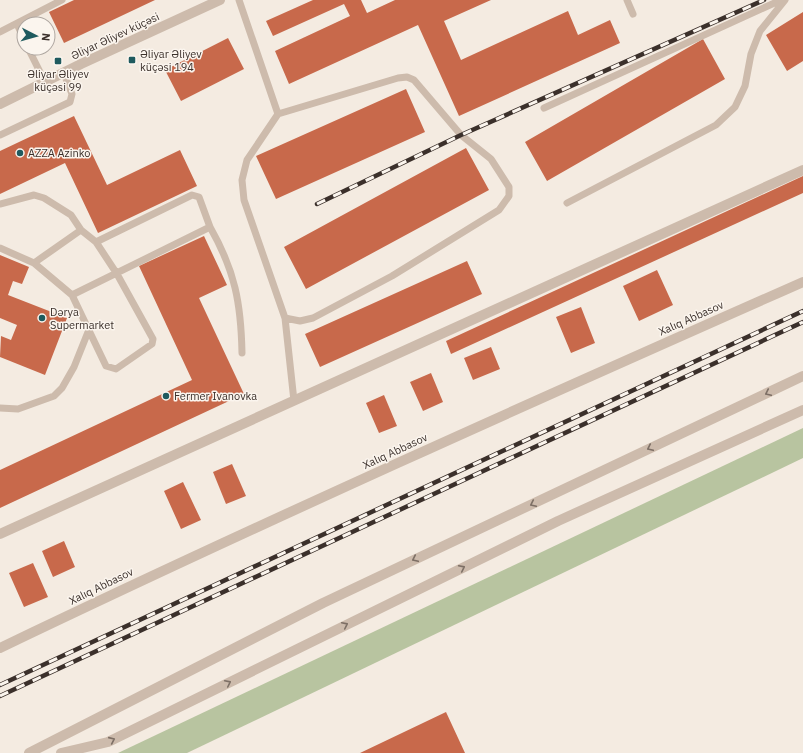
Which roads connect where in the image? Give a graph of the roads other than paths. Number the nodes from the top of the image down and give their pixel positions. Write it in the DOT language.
graph roads {
  1 [pos="62,0"];
  2 [pos="220,0"];
  3 [pos="239,0"];
  4 [pos="627,0"];
  5 [pos="781,0"];
  6 [pos="785,0"];
  7 [pos="633,14"];
  8 [pos="31,16"];
  9 [pos="16,24"];
  10 [pos="0,32"];
  11 [pos="32,56"];
  12 [pos="64,74"];
  13 [pos="45,82"];
  14 [pos="0,104"];
  15 [pos="544,108"];
  16 [pos="278,114"];
  17 [pos="0,135"];
  18 [pos="803,170"];
  19 [pos="567,203"];
  20 [pos="0,204"];
  21 [pos="210,227"];
  22 [pos="82,230"];
  23 [pos="96,242"];
  24 [pos="0,248"];
  25 [pos="34,263"];
  26 [pos="117,274"];
  27 [pos="803,282"];
  28 [pos="72,295"];
  29 [pos="285,318"];
  30 [pos="88,332"];
  31 [pos="242,353"];
  32 [pos="803,376"];
  33 [pos="294,401"];
  34 [pos="0,408"];
  35 [pos="803,410"];
  36 [pos="0,534"];
  37 [pos="0,648"];
  38 [pos="29,753"];
  39 [pos="60,753"];
  1 -- 8 [label="lane"];
  2 -- 12 [label="street, Əliyar Əliyev küçəsi"];
  3 -- 16 [label="lane"];
  4 -- 7 [label="lane"];
  5 -- 15 [label="lane"];
  6 -- 19 [label="lane"];
  9 -- 10 [label="lane"];
  11 -- 13 [label="lane"];
  12 -- 13 [label="street, Əliyar Əliyev küçəsi"];
  12 -- 17 [label="lane"];
  13 -- 14 [label="street, Əliyar Əliyev küçəsi"];
  16 -- 29 [label="lane"];
  16 -- 29 [label="lane"];
  18 -- 33 [label="street"];
  20 -- 22 [label="lane"];
  21 -- 23 [label="lane"];
  21 -- 26 [label="lane"];
  21 -- 31 [label="lane"];
  22 -- 23 [label="lane"];
  22 -- 25 [label="lane"];
  23 -- 26 [label="lane"];
  24 -- 25 [label="lane"];
  25 -- 28 [label="lane"];
  26 -- 28 [label="lane"];
  26 -- 30 [label="lane"];
  27 -- 37 [label="street, Xalıq Abbasov"];
  28 -- 30 [label="lane"];
  29 -- 33 [label="lane"];
  30 -- 34 [label="lane"];
  32 -- 38 [label="street, one-way"];
  33 -- 36 [label="street"];
  39 -- 35 [label="street, one-way"];
}
